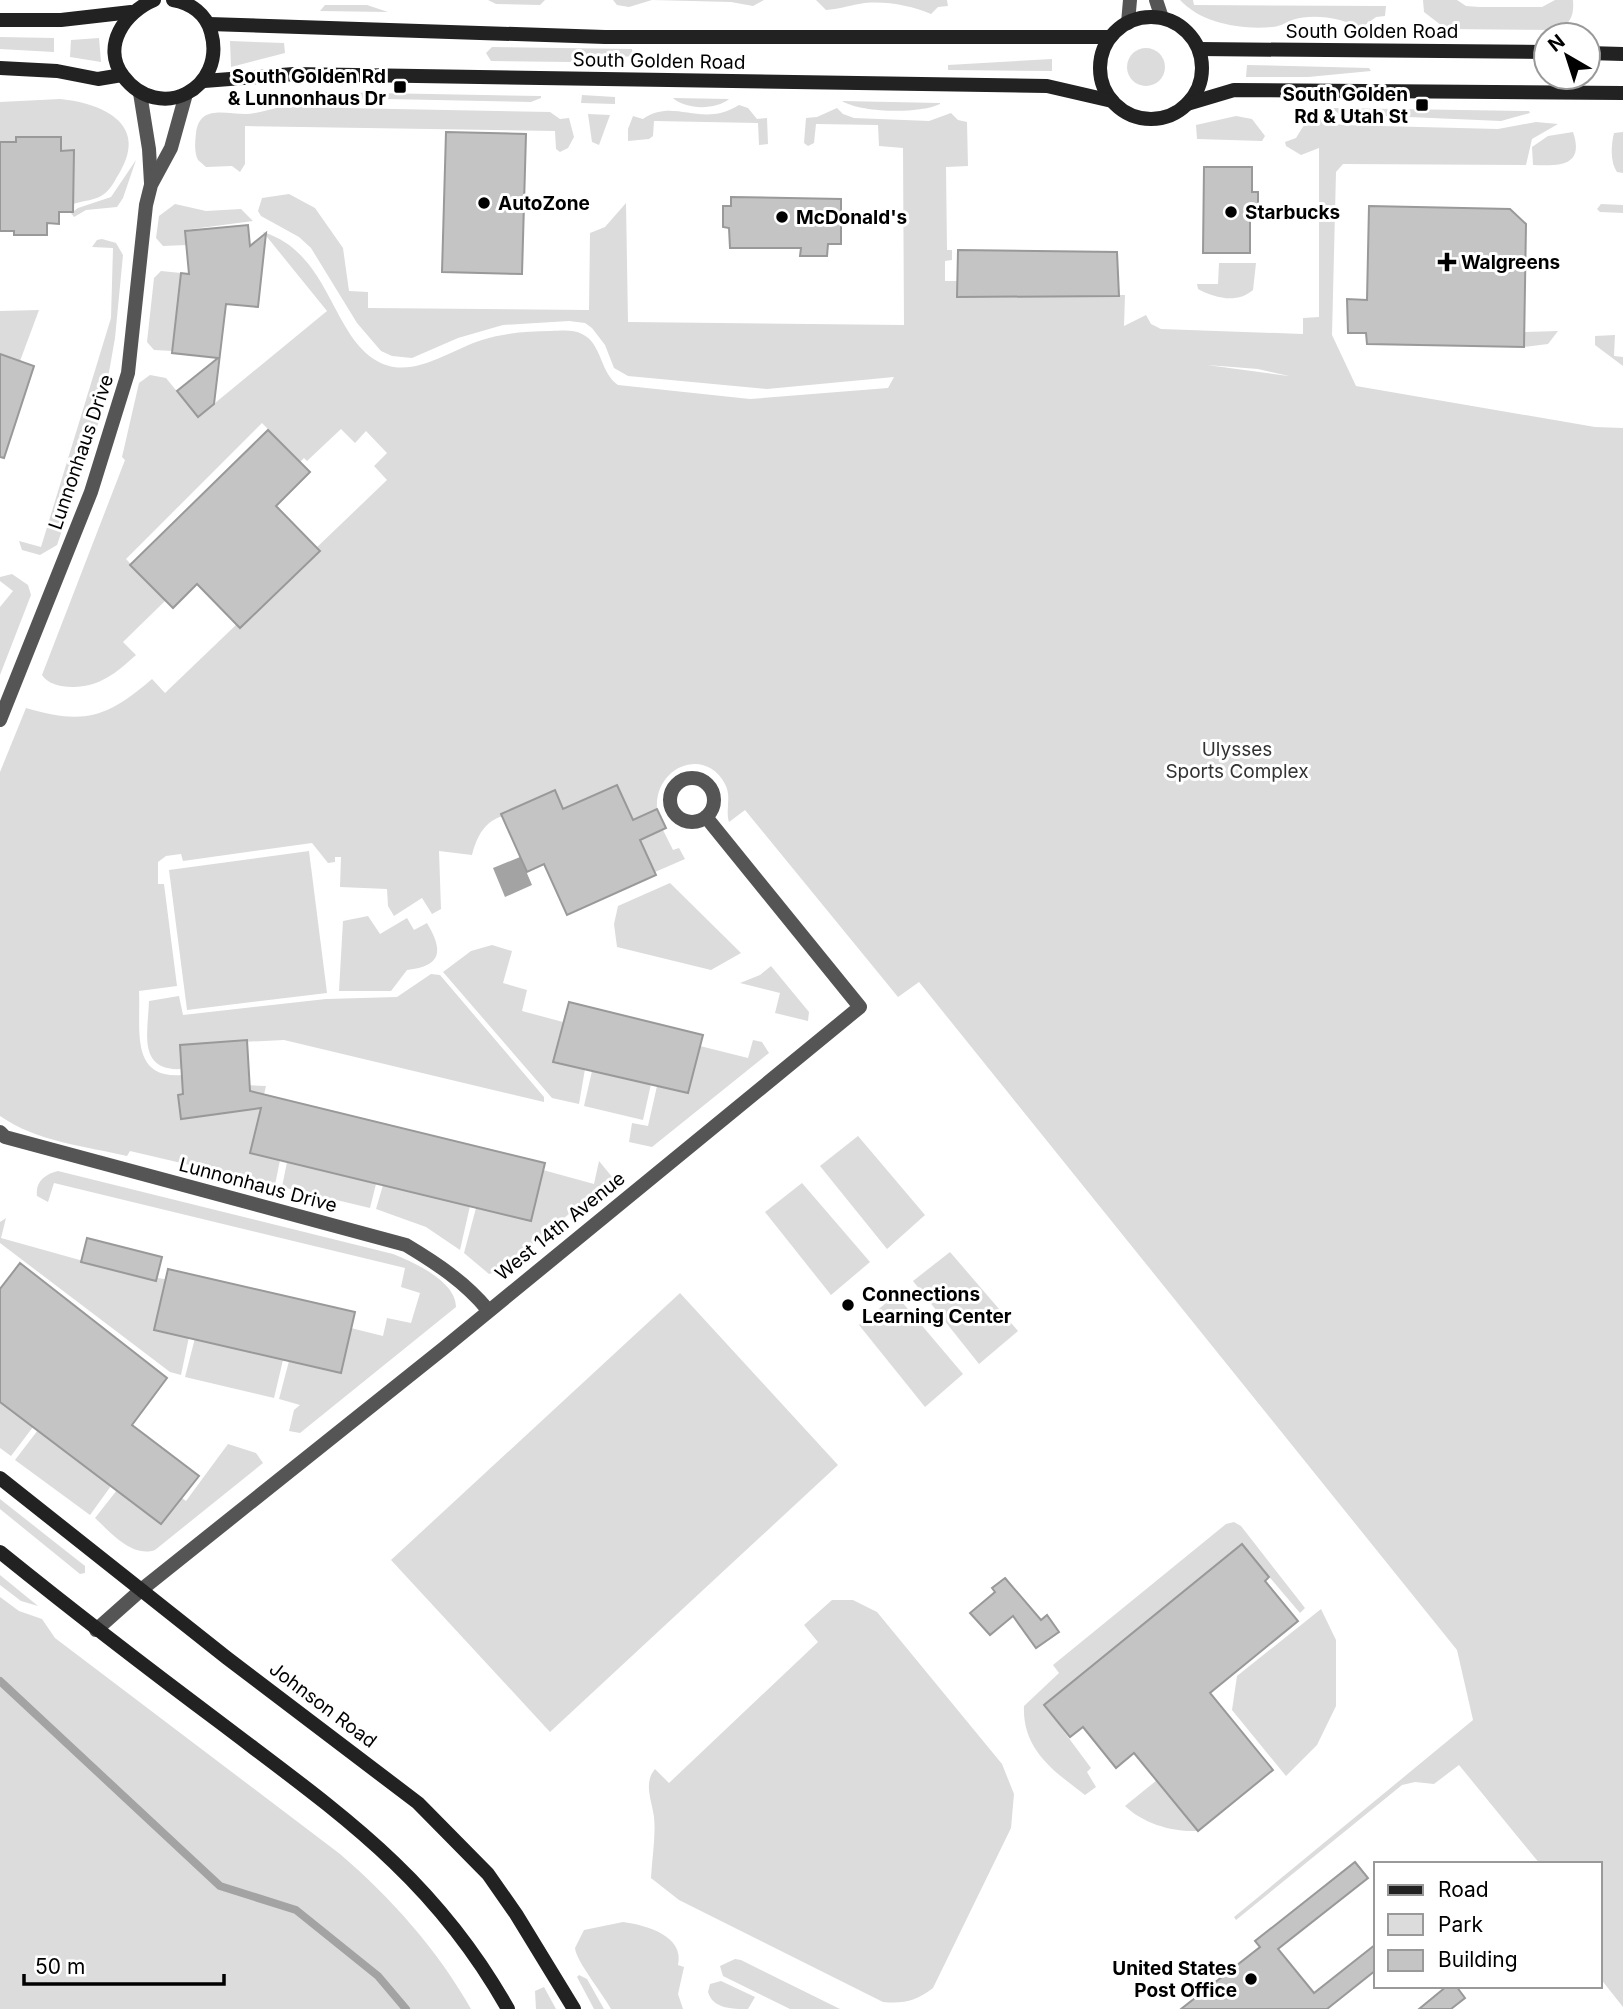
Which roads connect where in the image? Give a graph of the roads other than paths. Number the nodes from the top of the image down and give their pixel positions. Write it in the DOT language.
graph roads {
  1 [pos="154,0"];
  2 [pos="173,0"];
  3 [pos="1130,0"];
  4 [pos="1156,0"];
  5 [pos="131,12"];
  6 [pos="1162,18"];
  7 [pos="0,20"];
  8 [pos="1128,23"];
  9 [pos="209,24"];
  10 [pos="1110,37"];
  11 [pos="1199,49"];
  12 [pos="1532,52"];
  13 [pos="1602,53"];
  14 [pos="1623,54"];
  15 [pos="0,68"];
  16 [pos="122,75"];
  17 [pos="204,80"];
  18 [pos="140,93"];
  19 [pos="1623,93"];
  20 [pos="186,94"];
  21 [pos="1112,101"];
  22 [pos="1187,104"];
  23 [pos="151,185"];
  24 [pos="0,720"];
  25 [pos="706,817"];
  26 [pos="0,1132"];
  27 [pos="488,1310"];
  28 [pos="0,1478"];
  29 [pos="0,1552"];
  30 [pos="141,1590"];
  31 [pos="96,1630"];
  32 [pos="508,2009"];
  33 [pos="574,2009"];
  1 -- 5 [label="main road"];
  2 -- 9 [label="main road"];
  3 -- 8 [label="street"];
  4 -- 6 [label="street"];
  5 -- 7 [label="main road"];
  5 -- 16 [label="main road"];
  6 -- 8 [label="main road"];
  6 -- 11 [label="main road"];
  8 -- 10 [label="main road"];
  9 -- 10 [label="main road, South Golden Road"];
  9 -- 17 [label="main road"];
  10 -- 21 [label="main road"];
  11 -- 12 [label="main road, South Golden Road"];
  11 -- 22 [label="main road"];
  13 -- 14 [label="main road"];
  15 -- 16 [label="main road"];
  16 -- 18 [label="main road"];
  17 -- 20 [label="main road"];
  17 -- 21 [label="main road, South Golden Road"];
  18 -- 20 [label="main road"];
  18 -- 23 [label="street, Lunnonhaus Drive"];
  19 -- 22 [label="main road"];
  20 -- 23 [label="street, Lunnonhaus Drive"];
  21 -- 22 [label="main road"];
  23 -- 24 [label="street, Lunnonhaus Drive"];
  25 -- 27 [label="street, West 14th Avenue"];
  26 -- 27 [label="street, Lunnonhaus Drive"];
  27 -- 30 [label="street, West 14th Avenue"];
  28 -- 30 [label="main road, Johnson Road"];
  29 -- 31 [label="main road"];
  30 -- 31 [label="street, West 14th Avenue"];
  30 -- 33 [label="main road, Johnson Road"];
  31 -- 32 [label="main road"];
}
